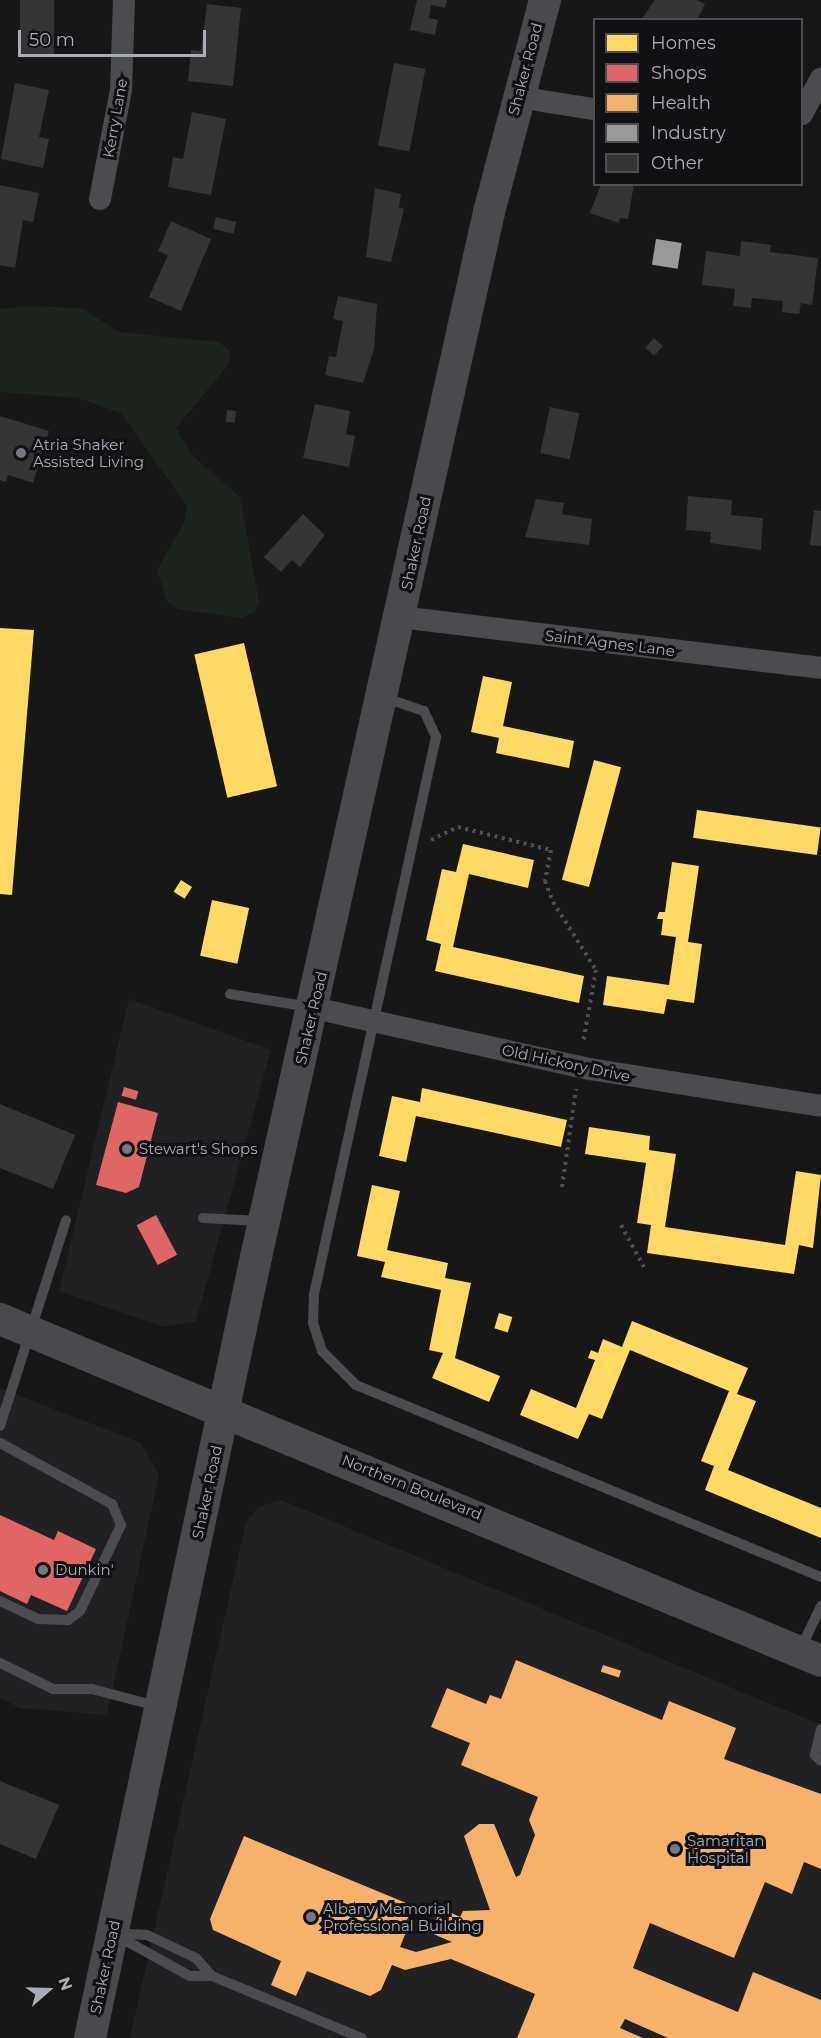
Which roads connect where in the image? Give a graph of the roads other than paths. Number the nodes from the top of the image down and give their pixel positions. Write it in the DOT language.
graph roads {
  1 [pos="124,0"];
  2 [pos="545,0"];
  3 [pos="821,79"];
  4 [pos="517,97"];
  5 [pos="593,109"];
  6 [pos="803,110"];
  7 [pos="100,199"];
  8 [pos="400,617"];
  9 [pos="821,668"];
  10 [pos="382,697"];
  11 [pos="230,994"];
  12 [pos="314,1008"];
  13 [pos="375,1020"];
  14 [pos="821,1106"];
  15 [pos="203,1218"];
  16 [pos="66,1220"];
  17 [pos="264,1222"];
  18 [pos="13,1324"];
  19 [pos="224,1410"];
  20 [pos="0,1425"];
  21 [pos="0,1443"];
  22 [pos="821,1576"];
  23 [pos="0,1601"];
  24 [pos="821,1606"];
  25 [pos="810,1656"];
  26 [pos="0,1663"];
  27 [pos="161,1707"];
  28 [pos="821,1729"];
  29 [pos="821,1761"];
  30 [pos="112,1933"];
  31 [pos="212,1976"];
  32 [pos="90,2038"];
  33 [pos="362,2038"];
  1 -- 7 [label="street, Kerry Lane"];
  2 -- 4 [label="main road, Shaker Road"];
  3 -- 6 [label="street"];
  4 -- 5 [label="street"];
  4 -- 8 [label="main road, Shaker Road"];
  8 -- 9 [label="street, Saint Agnes Lane"];
  8 -- 10 [label="main road, Shaker Road"];
  10 -- 12 [label="main road, Shaker Road"];
  10 -- 13 [label="lane"];
  11 -- 12 [label="lane"];
  12 -- 13 [label="street, Old Hickory Drive"];
  12 -- 17 [label="main road, Shaker Road"];
  13 -- 14 [label="street, Old Hickory Drive"];
  13 -- 22 [label="lane"];
  15 -- 17 [label="lane"];
  16 -- 18 [label="lane"];
  17 -- 19 [label="main road, Shaker Road"];
  18 -- 19 [label="main road, Northern Boulevard"];
  18 -- 20 [label="lane"];
  19 -- 25 [label="main road, Northern Boulevard"];
  19 -- 27 [label="main road, Shaker Road"];
  21 -- 23 [label="lane"];
  24 -- 25 [label="lane"];
  26 -- 27 [label="lane"];
  27 -- 30 [label="main road, Shaker Road"];
  28 -- 29 [label="lane"];
  30 -- 31 [label="lane"];
  30 -- 31 [label="lane"];
  30 -- 32 [label="main road, Shaker Road"];
  31 -- 33 [label="lane"];
}
